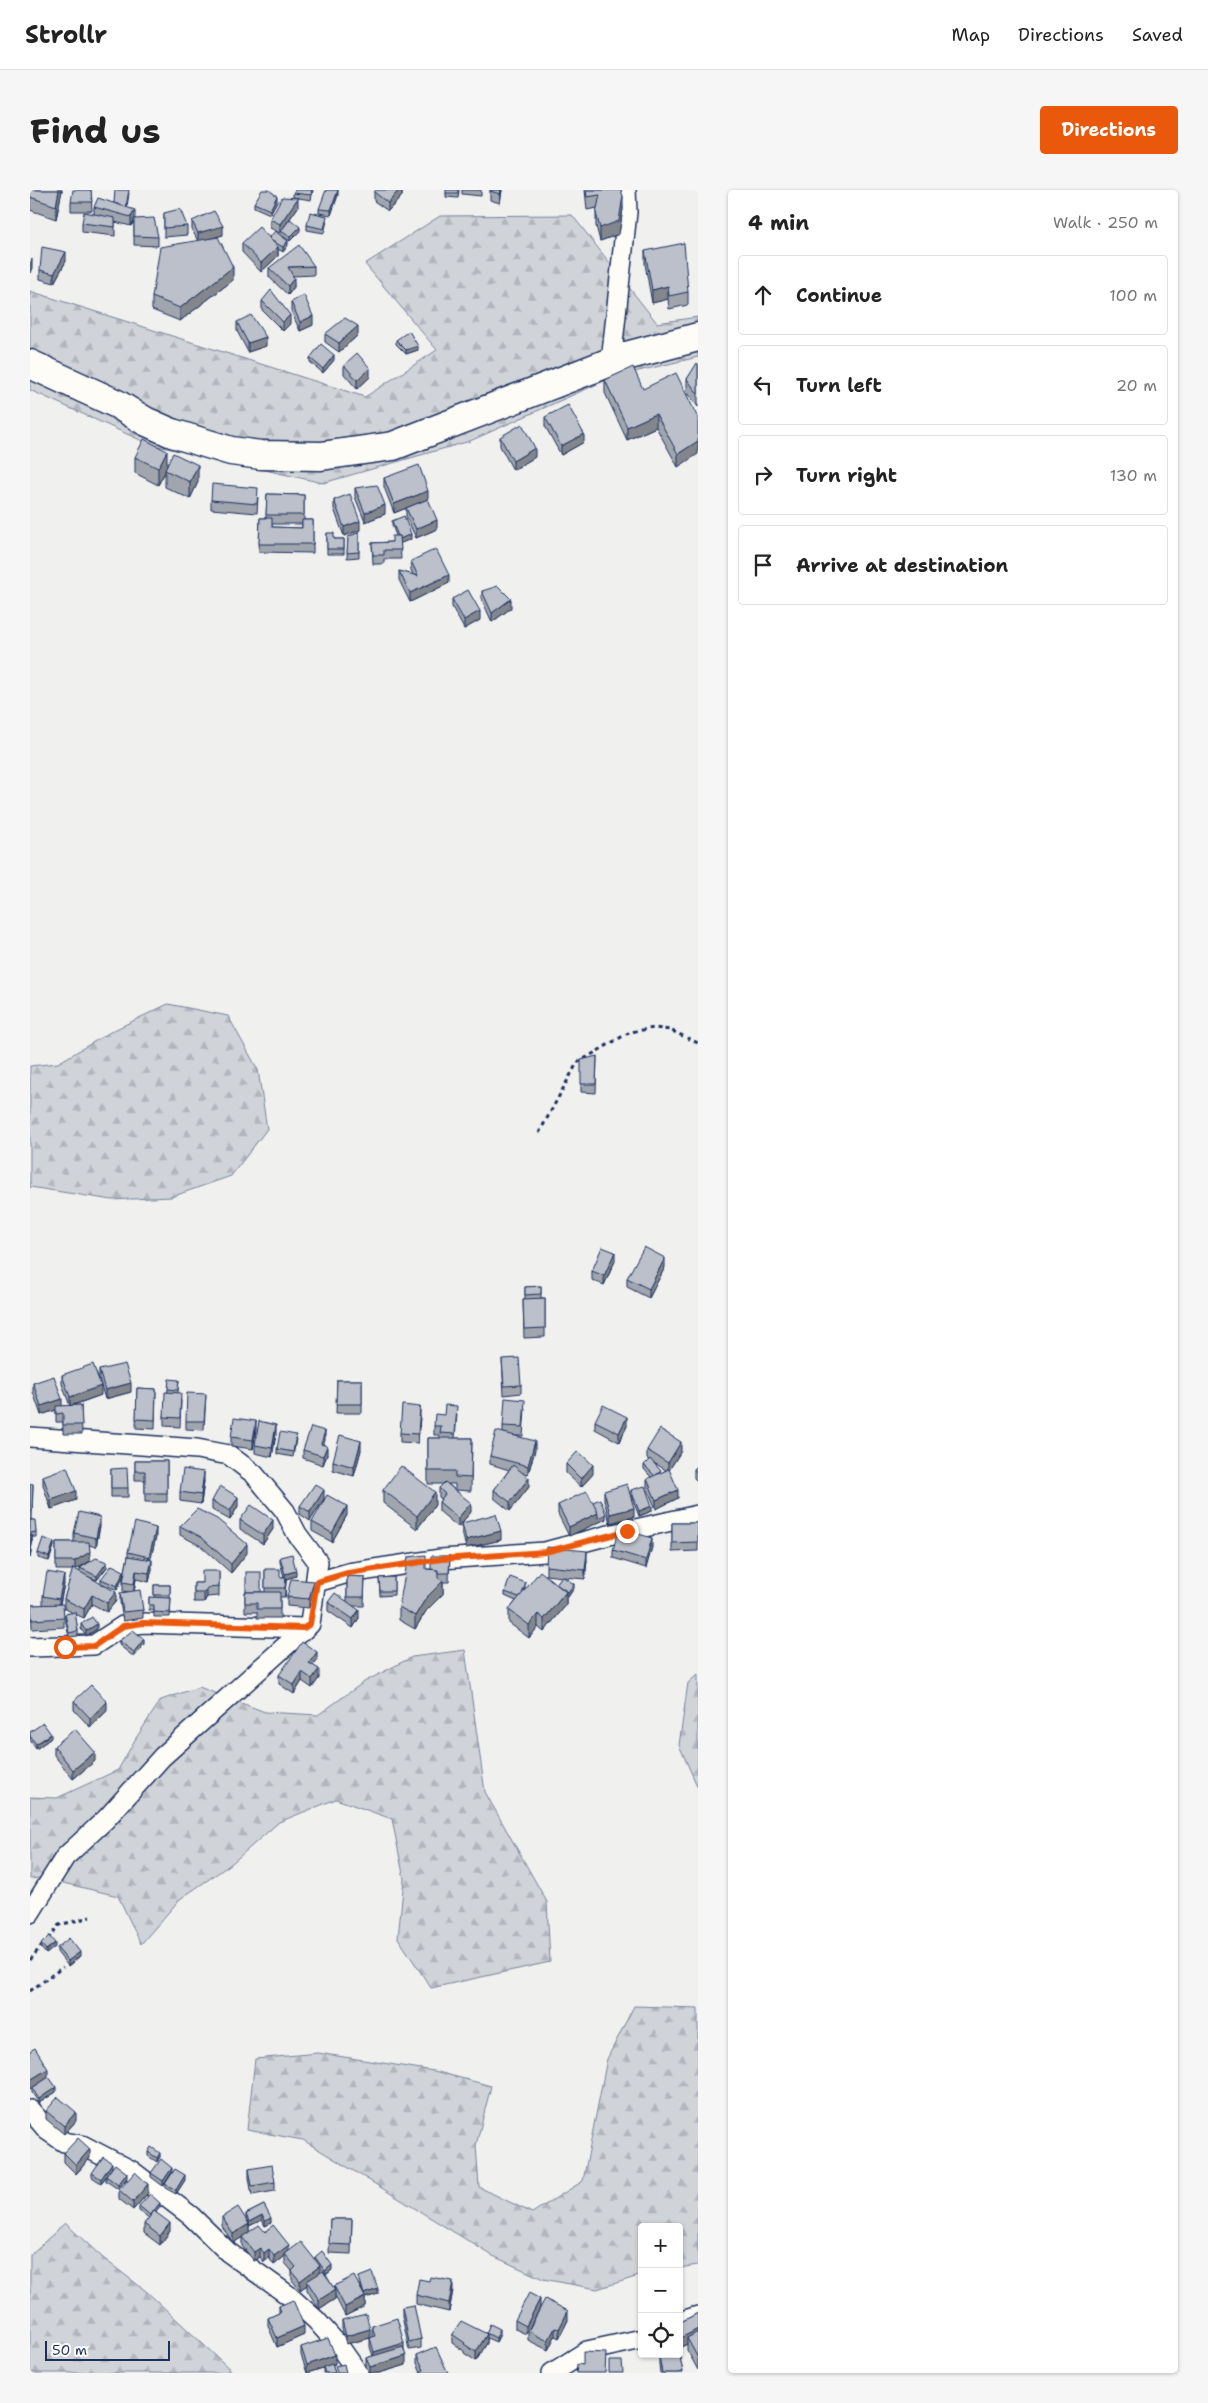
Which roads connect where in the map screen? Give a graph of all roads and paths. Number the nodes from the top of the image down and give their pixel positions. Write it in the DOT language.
graph roads {
  1 [pos="626,190"];
  2 [pos="698,337"];
  3 [pos="610,362"];
  4 [pos="30,364"];
  5 [pos="698,1043"];
  6 [pos="539,1133"];
  7 [pos="30,1437"];
  8 [pos="698,1515"];
  9 [pos="317,1582"];
  10 [pos="304,1628"];
  11 [pos="30,1647"];
  12 [pos="30,1913"];
  13 [pos="90,1917"];
  14 [pos="30,1960"];
  15 [pos="63,1967"];
  16 [pos="30,1991"];
  17 [pos="30,2110"];
  18 [pos="698,2316"];
  19 [pos="683,2321"];
  20 [pos="638,2339"];
  21 [pos="358,2373"];
  22 [pos="552,2373"];
  1 -- 3 [label="street"];
  2 -- 3 [label="highway"];
  3 -- 4 [label="highway"];
  5 -- 6 [label="path"];
  7 -- 9 [label="street"];
  8 -- 9 [label="street"];
  9 -- 10 [label="street"];
  10 -- 11 [label="street"];
  10 -- 12 [label="street"];
  13 -- 14 [label="path"];
  15 -- 16 [label="path"];
  17 -- 21 [label="street"];
  18 -- 19 [label="street"];
  20 -- 22 [label="street"];
}
